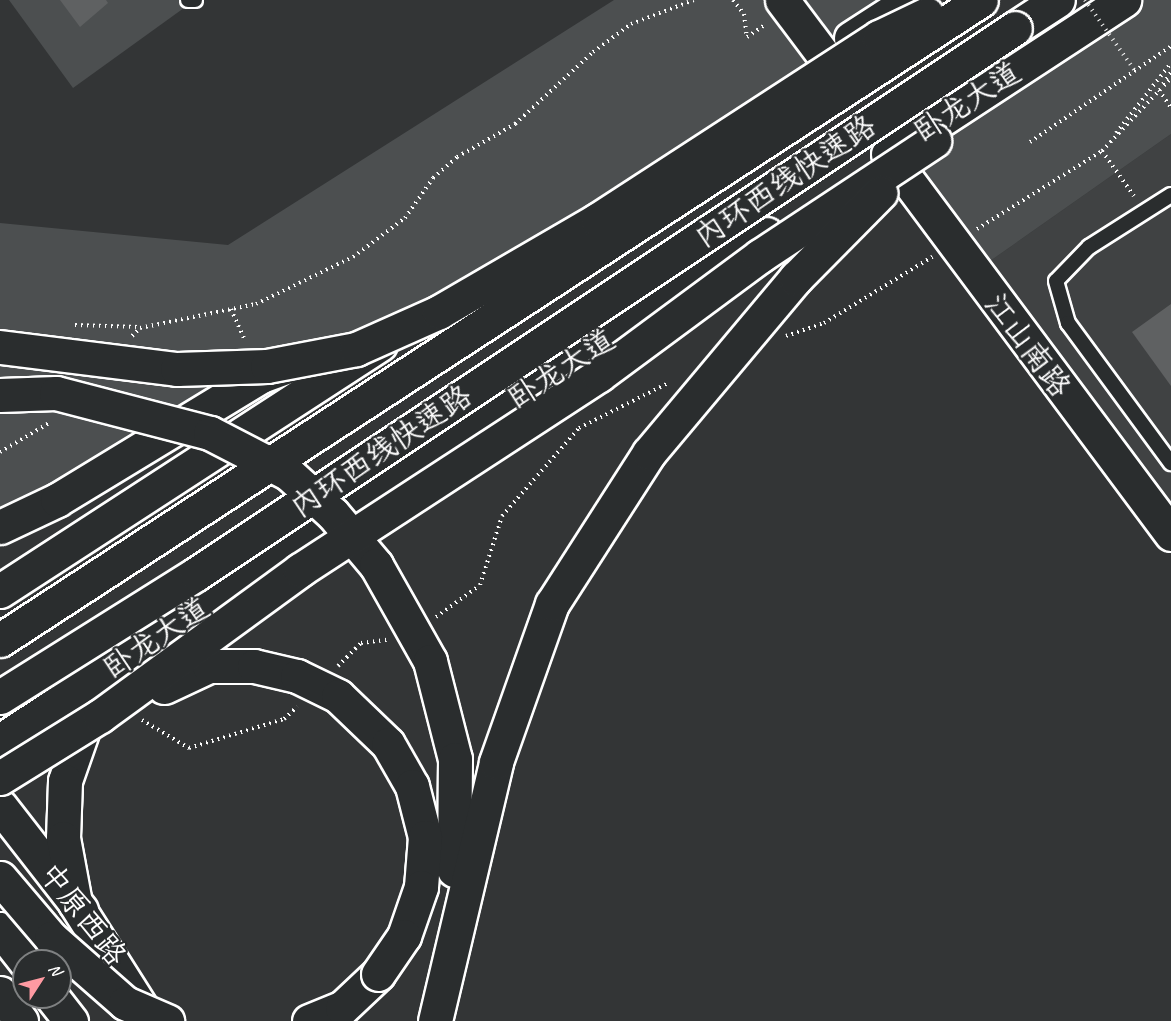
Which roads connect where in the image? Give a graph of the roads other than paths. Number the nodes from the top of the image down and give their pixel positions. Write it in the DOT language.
graph roads {
  1 [pos="189,0"];
  2 [pos="195,0"];
  3 [pos="782,0"];
  4 [pos="910,0"];
  5 [pos="956,0"];
  6 [pos="981,0"];
  7 [pos="1058,0"];
  8 [pos="1124,0"];
  9 [pos="1147,0"];
  10 [pos="824,56"];
  11 [pos="934,141"];
  12 [pos="888,154"];
  13 [pos="1171,195"];
  14 [pos="422,317"];
  15 [pos="0,347"];
  16 [pos="177,369"];
  17 [pos="0,374"];
  18 [pos="0,395"];
  19 [pos="1171,463"];
  20 [pos="0,527"];
  21 [pos="1171,534"];
  22 [pos="0,591"];
  23 [pos="195,612"];
  24 [pos="0,640"];
  25 [pos="0,697"];
  26 [pos="100,716"];
  27 [pos="0,741"];
  28 [pos="0,778"];
  29 [pos="0,806"];
  30 [pos="0,878"];
  31 [pos="75,903"];
  32 [pos="0,928"];
  33 [pos="16,949"];
  34 [pos="443,979"];
  35 [pos="0,993"];
  36 [pos="62,1009"];
  37 [pos="21,1021"];
  38 [pos="71,1021"];
  39 [pos="150,1021"];
  40 [pos="167,1021"];
  41 [pos="309,1021"];
  42 [pos="435,1021"];
  1 -- 2 [label="lane"];
  3 -- 10 [label="main road"];
  4 -- 10 [label="main road"];
  5 -- 16 [label="main road, bridge"];
  6 -- 24 [label="main road, 内环西线快速路, bridge"];
  7 -- 25 [label="main road, 内环西线快速路, bridge"];
  8 -- 12 [label="main road, 卧龙大道"];
  9 -- 11 [label="main road"];
  10 -- 14 [label="main road"];
  11 -- 26 [label="main road, bridge"];
  11 -- 34 [label="main road, bridge"];
  12 -- 21 [label="main road, 江山南路"];
  12 -- 23 [label="main road, 卧龙大道"];
  13 -- 19 [label="lane"];
  14 -- 20 [label="main road"];
  14 -- 22 [label="main road"];
  15 -- 16 [label="main road, bridge"];
  16 -- 17 [label="main road, bridge"];
  18 -- 34 [label="main road, bridge"];
  23 -- 27 [label="main road, 卧龙大道"];
  23 -- 31 [label="main road"];
  26 -- 28 [label="main road, bridge"];
  26 -- 41 [label="main road, bridge"];
  29 -- 31 [label="main road, 中原西路"];
  30 -- 40 [label="main road, bridge"];
  31 -- 39 [label="main road"];
  31 -- 40 [label="main road, 中原西路"];
  32 -- 33 [label="main road"];
  34 -- 42 [label="main road, bridge"];
  35 -- 37 [label="main road"];
  36 -- 38 [label="main road"];
}
